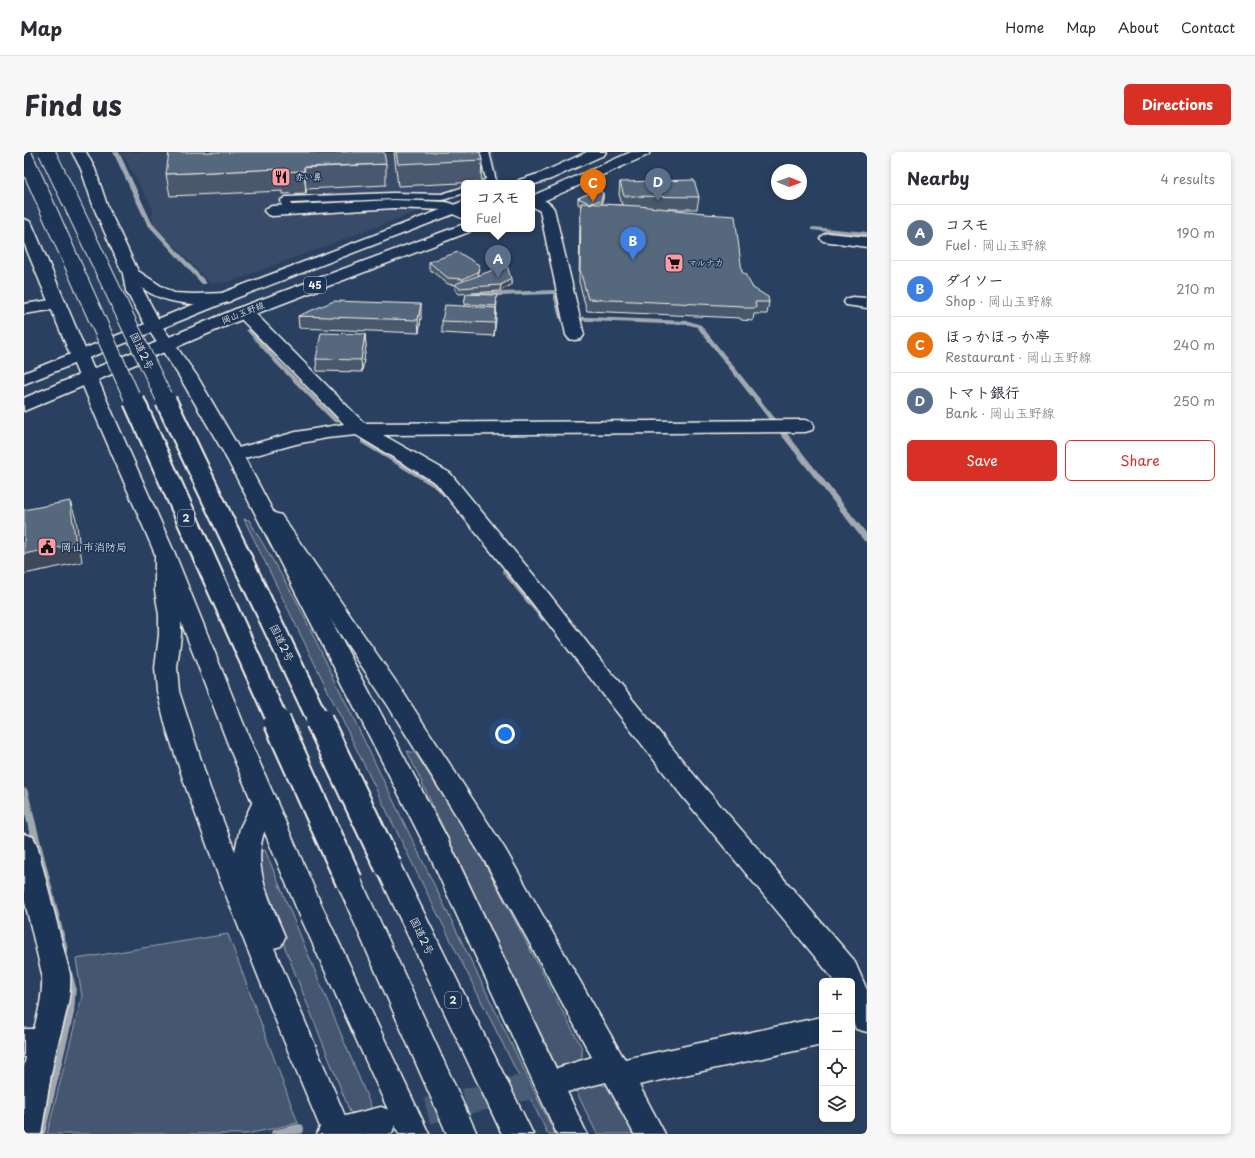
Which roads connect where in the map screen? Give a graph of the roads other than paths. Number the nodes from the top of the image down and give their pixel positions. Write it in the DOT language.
graph roads {
  1 [pos="47,152"];
  2 [pos="79,152"];
  3 [pos="484,152"];
  4 [pos="599,152"];
  5 [pos="643,152"];
  6 [pos="24,155"];
  7 [pos="490,180"];
  8 [pos="533,180"];
  9 [pos="461,191"];
  10 [pos="535,200"];
  11 [pos="411,201"];
  12 [pos="535,202"];
  13 [pos="461,209"];
  14 [pos="280,211"];
  15 [pos="24,224"];
  16 [pos="461,229"];
  17 [pos="828,238"];
  18 [pos="867,242"];
  19 [pos="131,274"];
  20 [pos="225,298"];
  21 [pos="58,304"];
  22 [pos="24,309"];
  23 [pos="244,312"];
  24 [pos="572,324"];
  25 [pos="154,326"];
  26 [pos="166,344"];
  27 [pos="80,357"];
  28 [pos="88,378"];
  29 [pos="24,379"];
  30 [pos="24,405"];
  31 [pos="805,426"];
  32 [pos="359,428"];
  33 [pos="234,455"];
  34 [pos="249,482"];
  35 [pos="165,554"];
  36 [pos="265,802"];
  37 [pos="24,845"];
  38 [pos="848,978"];
  39 [pos="855,993"];
  40 [pos="867,1018"];
  41 [pos="855,1022"];
  42 [pos="819,1032"];
  43 [pos="298,1041"];
  44 [pos="34,1043"];
  45 [pos="616,1071"];
  46 [pos="567,1078"];
  47 [pos="381,1122"];
  48 [pos="26,1134"];
  49 [pos="336,1134"];
  50 [pos="414,1134"];
  51 [pos="462,1134"];
  52 [pos="518,1134"];
  53 [pos="572,1134"];
  54 [pos="650,1134"];
  1 -- 52 [label="main road, 国道2号 / 2, bridge"];
  2 -- 19 [label="main road"];
  3 -- 7 [label="lane"];
  4 -- 8 [label="main road"];
  5 -- 10 [label="main road"];
  6 -- 51 [label="main road, 2, bridge"];
  9 -- 11 [label="lane"];
  11 -- 13 [label="main road"];
  11 -- 14 [label="main road"];
  12 -- 24 [label="main road"];
  13 -- 20 [label="main road, 岡山玉野線 / 45"];
  15 -- 21 [label="main road"];
  16 -- 23 [label="main road, 岡山玉野線 / 45"];
  17 -- 18 [label="main road"];
  19 -- 20 [label="main road"];
  19 -- 25 [label="main road"];
  20 -- 25 [label="main road, 岡山玉野線 / 45"];
  21 -- 22 [label="main road"];
  21 -- 27 [label="main road"];
  23 -- 26 [label="main road, 岡山玉野線 / 45"];
  23 -- 32 [label="main road"];
  25 -- 26 [label="main road"];
  25 -- 27 [label="main road, 岡山玉野線 / 45"];
  26 -- 28 [label="main road, 岡山玉野線 / 45"];
  26 -- 33 [label="main road"];
  27 -- 28 [label="main road"];
  27 -- 29 [label="main road, 岡山玉野線 / 45"];
  28 -- 30 [label="main road, 岡山玉野線 / 45"];
  28 -- 35 [label="main road"];
  31 -- 32 [label="main road"];
  32 -- 33 [label="main road"];
  32 -- 38 [label="main road"];
  33 -- 34 [label="main road"];
  34 -- 45 [label="main road"];
  34 -- 53 [label="main road"];
  35 -- 36 [label="main road"];
  35 -- 43 [label="main road"];
  36 -- 43 [label="main road"];
  36 -- 50 [label="main road"];
  37 -- 44 [label="main road"];
  39 -- 40 [label="main road"];
  40 -- 41 [label="main road"];
  42 -- 45 [label="main road"];
  43 -- 49 [label="main road"];
  44 -- 48 [label="main road"];
  45 -- 46 [label="main road"];
  45 -- 54 [label="main road"];
  47 -- 49 [label="main road"];
}
